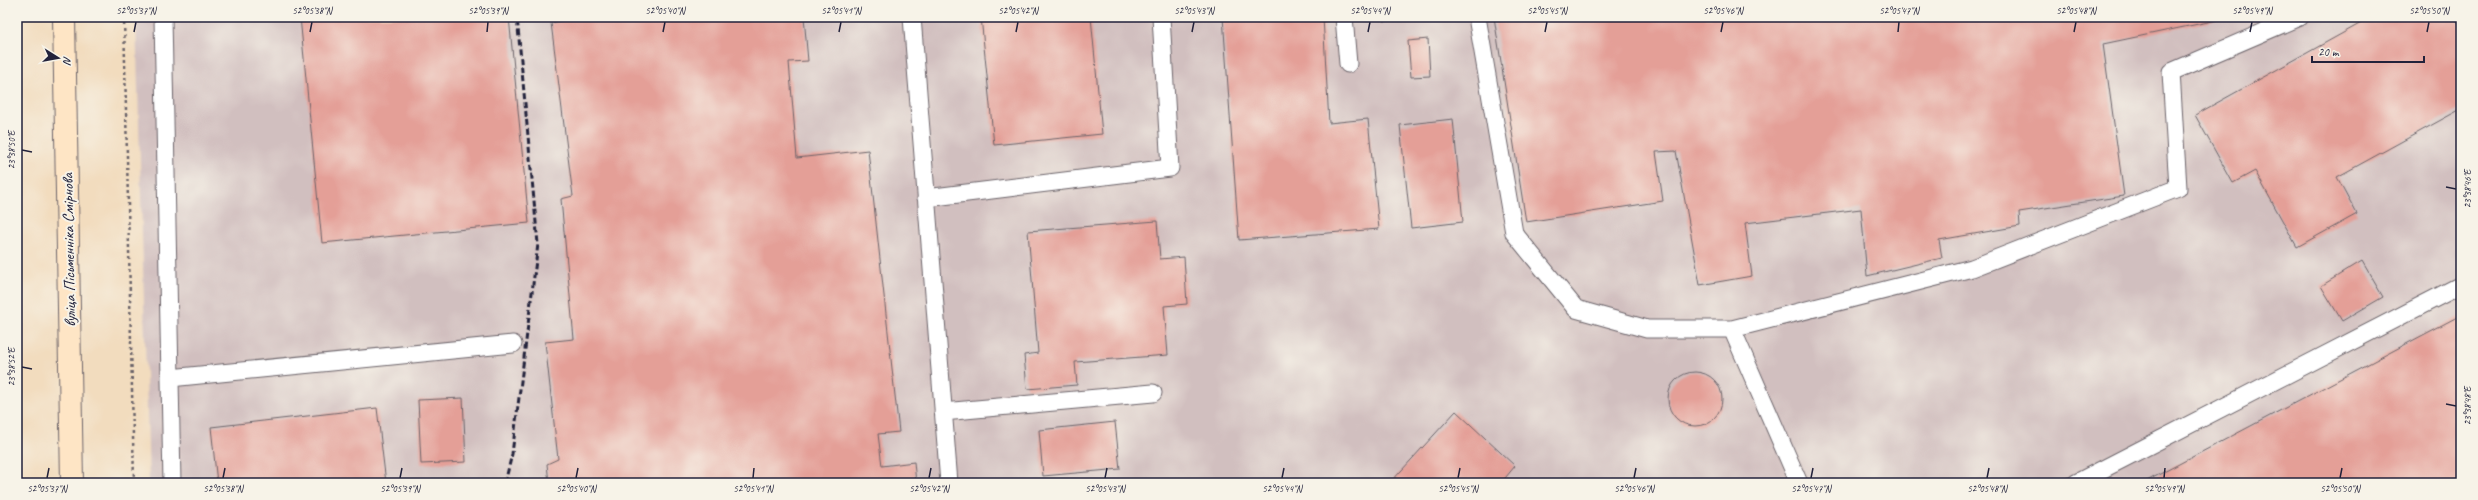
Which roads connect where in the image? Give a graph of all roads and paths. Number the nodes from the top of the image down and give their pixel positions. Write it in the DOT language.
graph roads {
  1 [pos="64,17"];
  2 [pos="124,17"];
  3 [pos="163,17"];
  4 [pos="912,17"];
  5 [pos="1161,17"];
  6 [pos="1344,17"];
  7 [pos="1477,17"];
  8 [pos="2299,17"];
  9 [pos="1348,64"];
  10 [pos="926,198"];
  11 [pos="2461,285"];
  12 [pos="1732,329"];
  13 [pos="512,344"];
  14 [pos="170,378"];
  15 [pos="1152,393"];
  16 [pos="943,412"];
  17 [pos="72,483"];
  18 [pos="134,483"];
  19 [pos="172,483"];
  20 [pos="949,483"];
  21 [pos="1798,483"];
  22 [pos="2076,483"];
  1 -- 17 [label="main road, вуліца Пісьменніка Смірнова"];
  2 -- 18 [label="path"];
  3 -- 14 [label="lane"];
  4 -- 10 [label="lane"];
  5 -- 10 [label="lane"];
  6 -- 9 [label="lane"];
  7 -- 12 [label="lane"];
  8 -- 12 [label="lane"];
  10 -- 16 [label="lane"];
  11 -- 22 [label="lane"];
  12 -- 21 [label="lane"];
  13 -- 14 [label="lane"];
  14 -- 19 [label="lane"];
  15 -- 16 [label="lane"];
  16 -- 20 [label="lane"];
}
